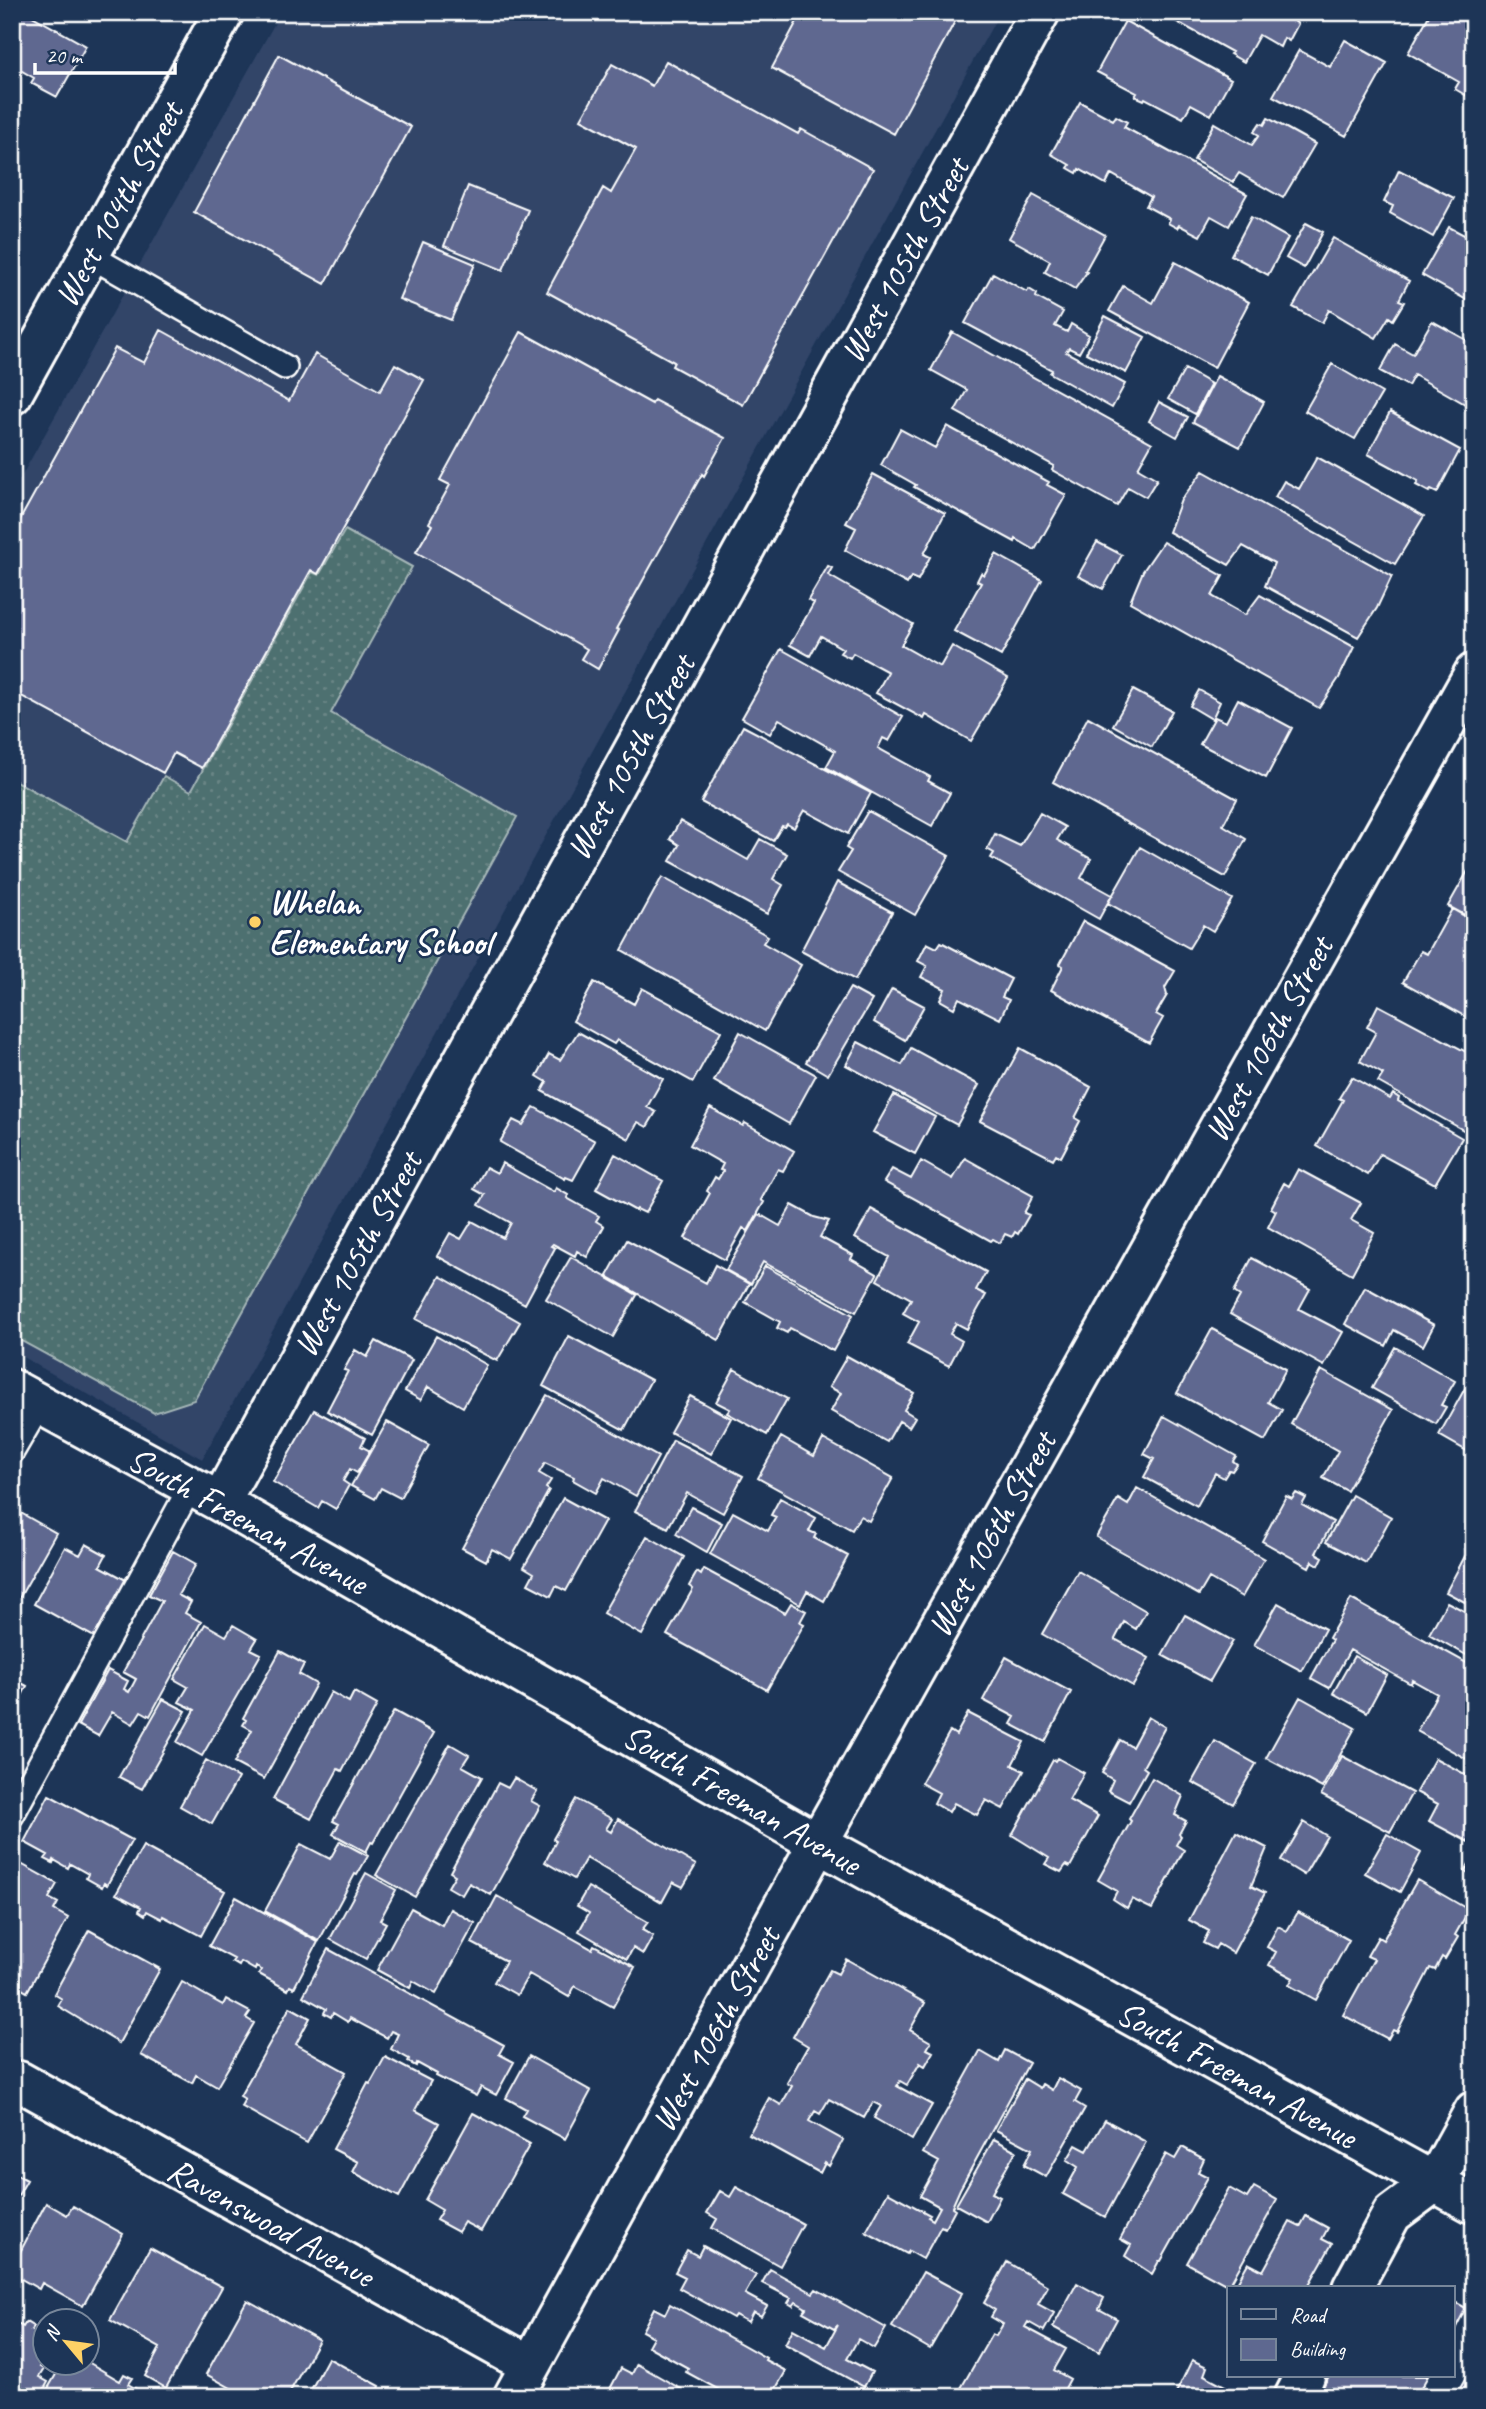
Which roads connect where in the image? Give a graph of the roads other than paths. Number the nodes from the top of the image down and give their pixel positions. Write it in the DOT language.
graph roads {
  1 [pos="224,12"];
  2 [pos="1040,12"];
  3 [pos="89,256"];
  4 [pos="285,367"];
  5 [pos="12,395"];
  6 [pos="1474,673"];
  7 [pos="26,1397"];
  8 [pos="12,1452"];
  9 [pos="206,1494"];
  10 [pos="12,1815"];
  11 [pos="818,1843"];
  12 [pos="12,2080"];
  13 [pos="1474,2111"];
  14 [pos="1435,2182"];
  15 [pos="1474,2204"];
  16 [pos="1353,2286"];
  17 [pos="1304,2378"];
  18 [pos="521,2381"];
  19 [pos="1294,2397"];
  1 -- 3 [label="street, West 104th Street"];
  2 -- 9 [label="street, West 105th Street"];
  3 -- 4 [label="lane"];
  3 -- 5 [label="street, West 104th Street"];
  6 -- 11 [label="street, West 106th Street"];
  7 -- 8 [label="lane"];
  7 -- 9 [label="street, South Freeman Avenue"];
  9 -- 10 [label="lane"];
  9 -- 11 [label="street, South Freeman Avenue"];
  11 -- 14 [label="street, South Freeman Avenue"];
  11 -- 18 [label="street, West 106th Street"];
  12 -- 18 [label="street, Ravenswood Avenue"];
  13 -- 14 [label="street"];
  14 -- 15 [label="street, South Freeman Avenue"];
  14 -- 16 [label="street"];
  17 -- 19 [label="street"];
}
